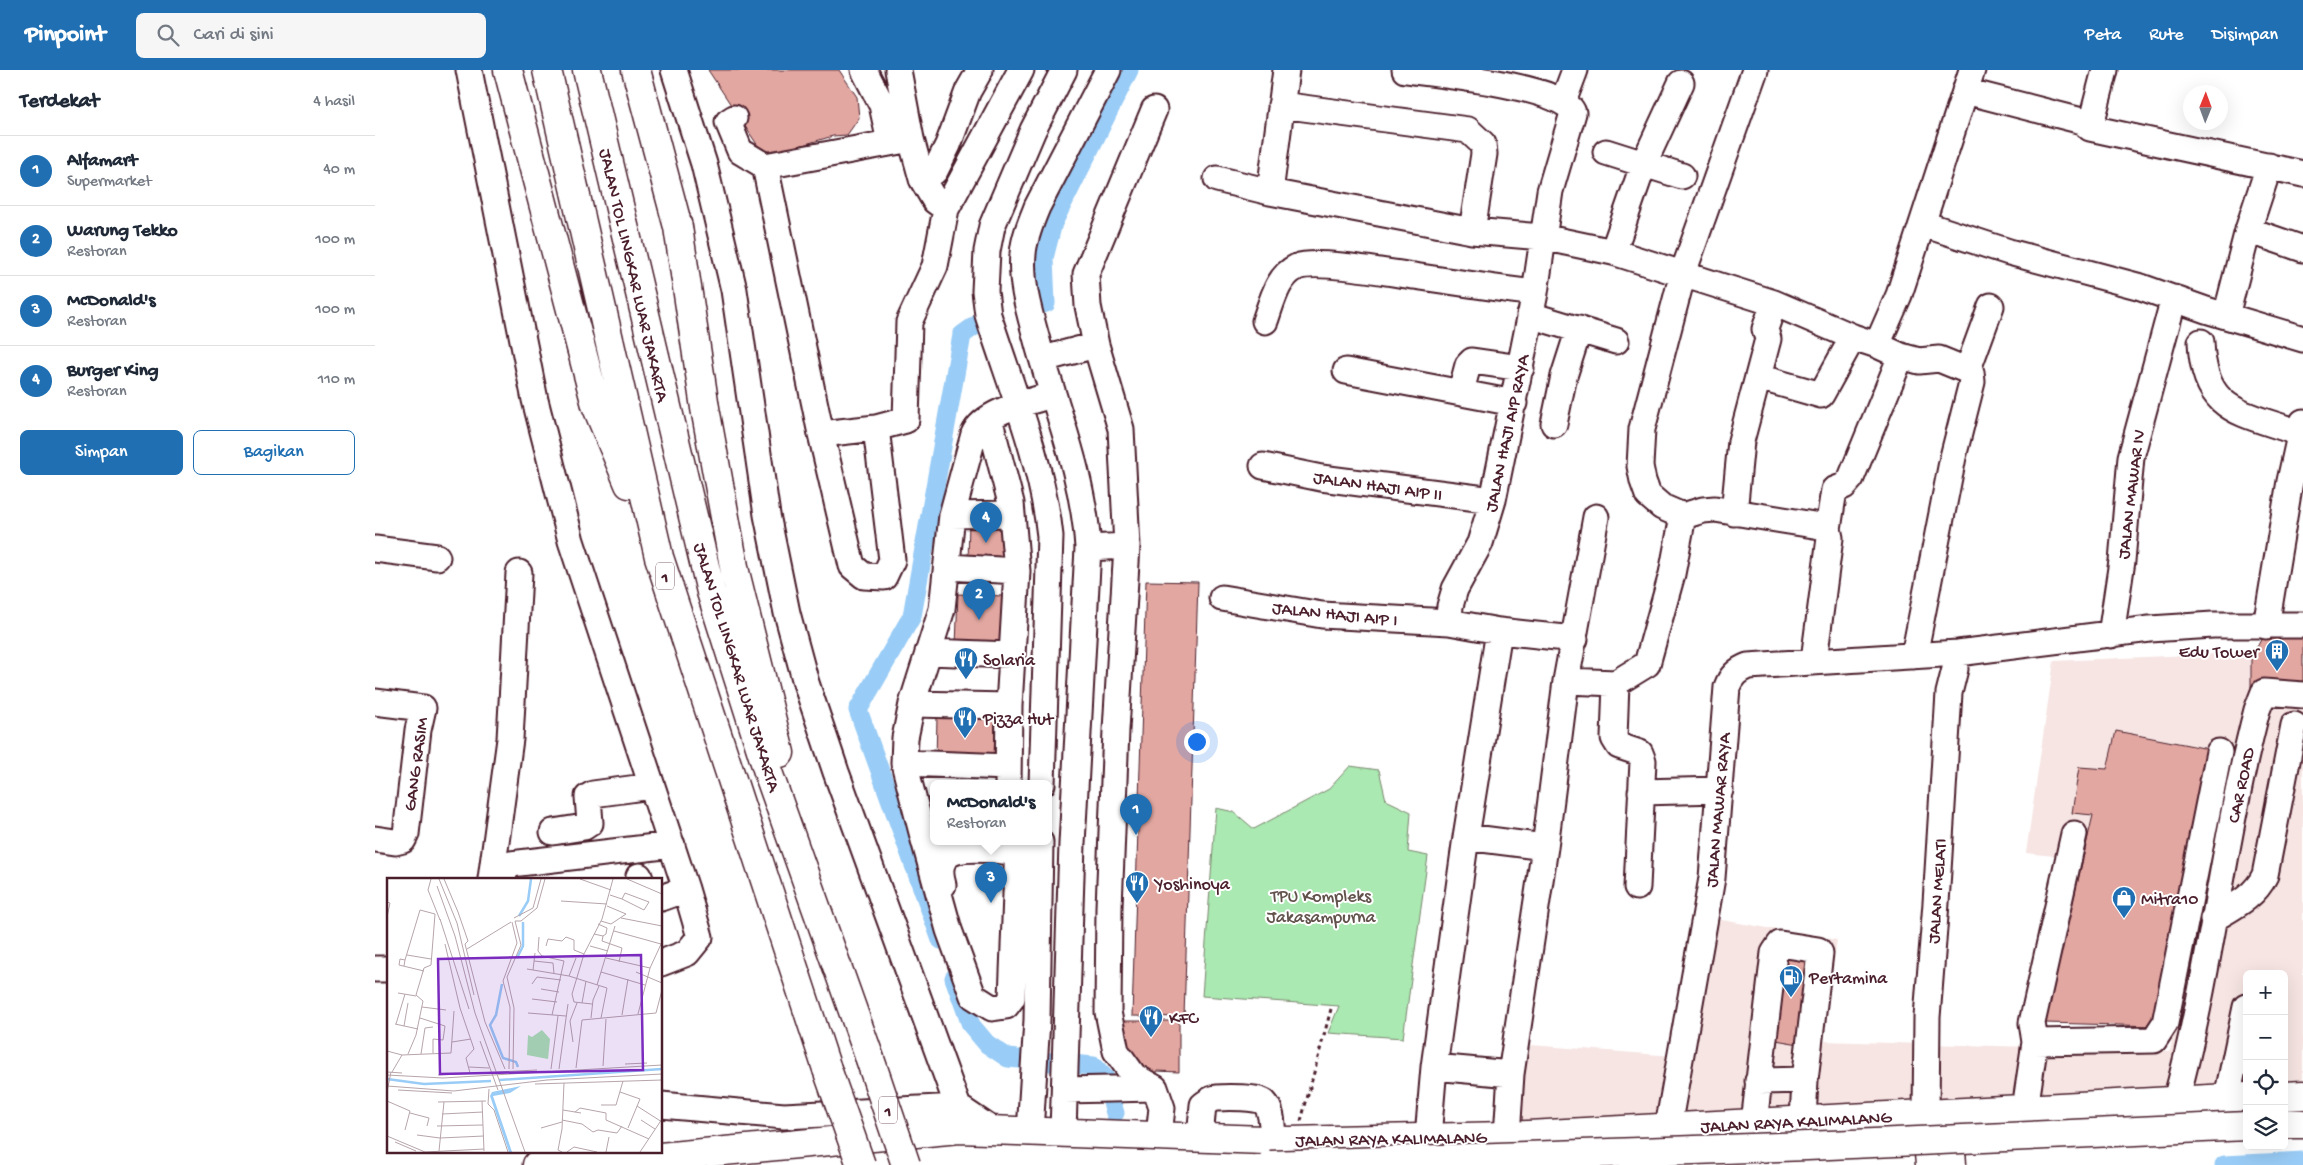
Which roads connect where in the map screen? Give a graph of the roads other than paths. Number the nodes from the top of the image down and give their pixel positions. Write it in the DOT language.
graph roads {
  1 [pos="469,70"];
  2 [pos="508,70"];
  3 [pos="547,70"];
  4 [pos="587,70"];
  5 [pos="636,70"];
  6 [pos="674,70"];
  7 [pos="864,70"];
  8 [pos="898,70"];
  9 [pos="980,70"];
  10 [pos="1064,70"];
  11 [pos="1108,70"];
  12 [pos="1286,70"];
  13 [pos="1405,70"];
  14 [pos="1575,70"];
  15 [pos="1755,70"];
  16 [pos="2105,70"];
  17 [pos="1969,81"];
  18 [pos="1681,83"];
  19 [pos="1010,91"];
  20 [pos="1563,102"];
  21 [pos="1281,105"];
  22 [pos="1154,110"];
  23 [pos="734,118"];
  24 [pos="1038,120"];
  25 [pos="2090,128"];
  26 [pos="901,141"];
  27 [pos="1606,152"];
  28 [pos="1644,163"];
  29 [pos="765,166"];
  30 [pos="2269,166"];
  31 [pos="2303,174"];
  32 [pos="1682,176"];
  33 [pos="922,179"];
  34 [pos="1217,179"];
  35 [pos="1270,192"];
  36 [pos="946,209"];
  37 [pos="1923,224"];
  38 [pos="2248,230"];
  39 [pos="1472,231"];
  40 [pos="1542,237"];
  41 [pos="2303,250"];
  42 [pos="1613,252"];
  43 [pos="1683,273"];
  44 [pos="2174,298"];
  45 [pos="1774,303"];
  46 [pos="1533,304"];
  47 [pos="1991,306"];
  48 [pos="2226,316"];
  49 [pos="1265,321"];
  50 [pos="1579,330"];
  51 [pos="1853,337"];
  52 [pos="2303,339"];
  53 [pos="1617,341"];
  54 [pos="2201,342"];
  55 [pos="1877,344"];
  56 [pos="1096,345"];
  57 [pos="1901,356"];
  58 [pos="1043,359"];
  59 [pos="1521,368"];
  60 [pos="1968,370"];
  61 [pos="1346,371"];
  62 [pos="1758,376"];
  63 [pos="1461,391"];
  64 [pos="1052,395"];
  65 [pos="1514,403"];
  66 [pos="1017,405"];
  67 [pos="989,418"];
  68 [pos="1554,424"];
  69 [pos="2301,427"];
  70 [pos="876,428"];
  71 [pos="821,434"];
  72 [pos="1263,466"];
  73 [pos="1493,500"];
  74 [pos="1733,512"];
  75 [pos="1012,514"];
  76 [pos="952,515"];
  77 [pos="1683,516"];
  78 [pos="1596,517"];
  79 [pos="1827,530"];
  80 [pos="1127,546"];
  81 [pos="375,548"];
  82 [pos="1089,548"];
  83 [pos="437,557"];
  84 [pos="659,557"];
  85 [pos="948,567"];
  86 [pos="1017,571"];
  87 [pos="519,573"];
  88 [pos="1222,598"];
  89 [pos="1449,622"];
  90 [pos="2303,625"];
  91 [pos="2265,626"];
  92 [pos="1499,631"];
  93 [pos="2111,635"];
  94 [pos="1575,639"];
  95 [pos="929,652"];
  96 [pos="1011,655"];
  97 [pos="1914,656"];
  98 [pos="1814,660"];
  99 [pos="1955,669"];
  100 [pos="1566,681"];
  101 [pos="1616,683"];
  102 [pos="2303,695"];
  103 [pos="375,702"];
  104 [pos="913,704"];
  105 [pos="1009,706"];
  106 [pos="2254,720"];
  107 [pos="2298,726"];
  108 [pos="1079,730"];
  109 [pos="1116,730"];
  110 [pos="2219,752"];
  111 [pos="904,762"];
  112 [pos="1008,775"];
  113 [pos="957,780"];
  114 [pos="1042,780"];
  115 [pos="652,786"];
  116 [pos="1720,790"];
  117 [pos="1641,792"];
  118 [pos="553,832"];
  119 [pos="2074,834"];
  120 [pos="1466,837"];
  121 [pos="375,839"];
  122 [pos="929,839"];
  123 [pos="671,842"];
  124 [pos="1052,844"];
  125 [pos="1072,844"];
  126 [pos="930,845"];
  127 [pos="1017,845"];
  128 [pos="1029,845"];
  129 [pos="1029,845"];
  130 [pos="1545,847"];
  131 [pos="496,874"];
  132 [pos="1637,887"];
  133 [pos="686,889"];
  134 [pos="663,897"];
  135 [pos="821,919"];
  136 [pos="2213,919"];
  137 [pos="663,962"];
  138 [pos="2174,975"];
  139 [pos="983,1004"];
  140 [pos="2197,1010"];
  141 [pos="2245,1015"];
  142 [pos="2035,1042"];
  143 [pos="1434,1067"];
  144 [pos="1511,1074"];
  145 [pos="1805,1080"];
  146 [pos="1758,1081"];
  147 [pos="1069,1088"];
  148 [pos="1155,1088"];
  149 [pos="2303,1095"];
  150 [pos="2288,1096"];
  151 [pos="2237,1097"];
  152 [pos="2176,1100"];
  153 [pos="663,1105"];
  154 [pos="958,1107"];
  155 [pos="2025,1109"];
  156 [pos="1938,1119"];
  157 [pos="1803,1120"];
  158 [pos="1754,1122"];
  159 [pos="2288,1124"];
  160 [pos="2303,1124"];
  161 [pos="2243,1126"];
  162 [pos="1668,1127"];
  163 [pos="991,1130"];
  164 [pos="1030,1132"];
  165 [pos="1063,1132"];
  166 [pos="1166,1136"];
  167 [pos="1507,1136"];
  168 [pos="1200,1137"];
  169 [pos="1429,1137"];
  170 [pos="1280,1149"];
  171 [pos="660,1154"];
  172 [pos="537,1165"];
  173 [pos="861,1165"];
  174 [pos="906,1165"];
  175 [pos="1930,1165"];
  176 [pos="1952,1165"];
  1 -- 115 [label="street"];
  2 -- 84 [label="main road"];
  3 -- 84 [label="main road, 1"];
  4 -- 135 [label="main road, JALAN TOL LINGKAR LUAR JAKARTA / 1"];
  5 -- 135 [label="main road"];
  6 -- 154 [label="street"];
  7 -- 26 [label="street"];
  8 -- 26 [label="street"];
  9 -- 33 [label="street"];
  10 -- 24 [label="street"];
  11 -- 58 [label="street"];
  12 -- 21 [label="street"];
  13 -- 20 [label="street"];
  14 -- 20 [label="street"];
  15 -- 43 [label="street"];
  16 -- 25 [label="street"];
  17 -- 25 [label="street"];
  17 -- 37 [label="street"];
  18 -- 28 [label="street"];
  19 -- 24 [label="street"];
  19 -- 36 [label="street"];
  20 -- 40 [label="street, JALAN HAJI AIP RAYA"];
  21 -- 35 [label="street"];
  21 -- 39 [label="street"];
  22 -- 56 [label="street"];
  23 -- 29 [label="street"];
  24 -- 66 [label="street"];
  25 -- 30 [label="street"];
  26 -- 29 [label="street"];
  26 -- 33 [label="street"];
  27 -- 28 [label="street"];
  28 -- 32 [label="street"];
  28 -- 42 [label="street"];
  29 -- 71 [label="street"];
  30 -- 31 [label="street"];
  30 -- 38 [label="street"];
  33 -- 36 [label="street"];
  34 -- 35 [label="street"];
  35 -- 39 [label="street"];
  36 -- 70 [label="street"];
  37 -- 44 [label="street"];
  37 -- 55 [label="street"];
  38 -- 41 [label="street"];
  38 -- 48 [label="street"];
  39 -- 40 [label="street"];
  40 -- 42 [label="street"];
  40 -- 46 [label="street, JALAN HAJI AIP RAYA"];
  42 -- 43 [label="street"];
  43 -- 45 [label="street"];
  43 -- 77 [label="street"];
  44 -- 48 [label="street"];
  44 -- 93 [label="street, JALAN MAWAR IV"];
  45 -- 51 [label="street"];
  45 -- 62 [label="street"];
  46 -- 49 [label="street"];
  46 -- 50 [label="street"];
  46 -- 59 [label="street, JALAN HAJI AIP RAYA"];
  47 -- 60 [label="street"];
  48 -- 52 [label="street"];
  50 -- 53 [label="street"];
  50 -- 68 [label="street"];
  51 -- 55 [label="street"];
  51 -- 62 [label="street"];
  54 -- 69 [label="street"];
  55 -- 57 [label="street"];
  56 -- 58 [label="street"];
  56 -- 80 [label="street"];
  57 -- 60 [label="street"];
  57 -- 79 [label="street"];
  58 -- 64 [label="street"];
  59 -- 63 [label="street"];
  59 -- 65 [label="street, JALAN HAJI AIP RAYA"];
  60 -- 97 [label="street"];
  61 -- 63 [label="street"];
  62 -- 74 [label="street"];
  63 -- 65 [label="street"];
  64 -- 66 [label="street"];
  64 -- 82 [label="street"];
  65 -- 73 [label="street, JALAN HAJI AIP RAYA"];
  66 -- 67 [label="street"];
  66 -- 114 [label="street"];
  67 -- 75 [label="street"];
  67 -- 76 [label="street"];
  69 -- 91 [label="street"];
  70 -- 71 [label="street"];
  70 -- 71 [label="street"];
  72 -- 73 [label="street, JALAN HAJI AIP II"];
  73 -- 89 [label="street, JALAN HAJI AIP RAYA"];
  74 -- 77 [label="street"];
  74 -- 79 [label="street"];
  75 -- 76 [label="street"];
  75 -- 86 [label="street"];
  76 -- 85 [label="street"];
  77 -- 101 [label="street"];
  78 -- 94 [label="street"];
  79 -- 98 [label="street"];
  80 -- 82 [label="street"];
  80 -- 109 [label="street"];
  81 -- 83 [label="street"];
  82 -- 108 [label="street"];
  84 -- 173 [label="main road, 1, bridge"];
  85 -- 86 [label="street"];
  85 -- 95 [label="street"];
  86 -- 96 [label="street"];
  87 -- 131 [label="street"];
  88 -- 89 [label="street, JALAN HAJI AIP I"];
  89 -- 92 [label="street, JALAN HAJI AIP I"];
  90 -- 91 [label="street, JALAN MAWAR RAYA"];
  91 -- 93 [label="street, JALAN MAWAR RAYA"];
  92 -- 94 [label="street, JALAN HAJI AIP I"];
  92 -- 120 [label="street"];
  93 -- 97 [label="street, JALAN MAWAR RAYA"];
  94 -- 100 [label="street"];
  95 -- 96 [label="street"];
  95 -- 104 [label="street"];
  96 -- 105 [label="street"];
  97 -- 98 [label="street, JALAN MAWAR RAYA"];
  98 -- 116 [label="street, JALAN MAWAR RAYA"];
  99 -- 156 [label="street, JALAN MELATI"];
  100 -- 101 [label="street"];
  100 -- 130 [label="street"];
  101 -- 117 [label="street"];
  102 -- 106 [label="street, CAR ROAD"];
  103 -- 121 [label="street, GANG RASIM"];
  104 -- 105 [label="street"];
  104 -- 111 [label="street"];
  105 -- 112 [label="street"];
  106 -- 107 [label="street"];
  106 -- 136 [label="street, CAR ROAD"];
  107 -- 136 [label="street"];
  108 -- 109 [label="street"];
  108 -- 125 [label="street"];
  109 -- 148 [label="street"];
  110 -- 138 [label="street"];
  111 -- 112 [label="street"];
  111 -- 122 [label="street"];
  112 -- 113 [label="street"];
  115 -- 118 [label="street"];
  115 -- 123 [label="street"];
  116 -- 117 [label="street"];
  116 -- 162 [label="street, JALAN MAWAR RAYA"];
  117 -- 132 [label="street"];
  119 -- 142 [label="street"];
  120 -- 130 [label="street"];
  120 -- 143 [label="street"];
  123 -- 131 [label="street"];
  123 -- 133 [label="street"];
  124 -- 125 [label="street"];
  125 -- 147 [label="street"];
  126 -- 139 [label="street"];
  127 -- 139 [label="street"];
  128 -- 139 [label="street"];
  129 -- 164 [label="street"];
  130 -- 144 [label="street"];
  133 -- 134 [label="street"];
  133 -- 137 [label="street"];
  135 -- 174 [label="main road, JALAN TOL LINGKAR LUAR JAKARTA / 1, bridge"];
  136 -- 140 [label="street, CAR ROAD"];
  138 -- 140 [label="street"];
  138 -- 142 [label="street"];
  140 -- 152 [label="street, CAR ROAD"];
  141 -- 151 [label="street"];
  142 -- 155 [label="street"];
  143 -- 144 [label="street"];
  143 -- 169 [label="street"];
  144 -- 167 [label="street"];
  145 -- 146 [label="street"];
  145 -- 146 [label="street"];
  145 -- 157 [label="street"];
  146 -- 158 [label="street"];
  147 -- 148 [label="street"];
  147 -- 165 [label="street"];
  148 -- 166 [label="street"];
  149 -- 150 [label="main road"];
  151 -- 152 [label="main road, JALAN RAYA KALIMALANG"];
  152 -- 155 [label="main road, JALAN RAYA KALIMALANG"];
  153 -- 154 [label="street"];
  154 -- 163 [label="street"];
  155 -- 156 [label="main road, JALAN RAYA KALIMALANG"];
  156 -- 157 [label="main road, JALAN RAYA KALIMALANG"];
  156 -- 175 [label="main road"];
  156 -- 176 [label="main road"];
  157 -- 158 [label="main road, JALAN RAYA KALIMALANG"];
  158 -- 162 [label="main road, JALAN RAYA KALIMALANG"];
  159 -- 160 [label="main road"];
  161 -- 170 [label="main road, bridge"];
  162 -- 167 [label="main road, JALAN RAYA KALIMALANG"];
  163 -- 164 [label="main road, JALAN RAYA KALIMALANG"];
  163 -- 171 [label="main road, JALAN RAYA KALIMALANG"];
  164 -- 165 [label="main road, JALAN RAYA KALIMALANG"];
  165 -- 166 [label="main road, JALAN RAYA KALIMALANG"];
  166 -- 168 [label="main road, JALAN RAYA KALIMALANG"];
  167 -- 169 [label="main road, JALAN RAYA KALIMALANG"];
  168 -- 170 [label="main road, JALAN RAYA KALIMALANG"];
  168 -- 170 [label="street"];
  169 -- 170 [label="main road, JALAN RAYA KALIMALANG"];
  171 -- 172 [label="main road, JALAN RAYA KALIMALANG"];
}
